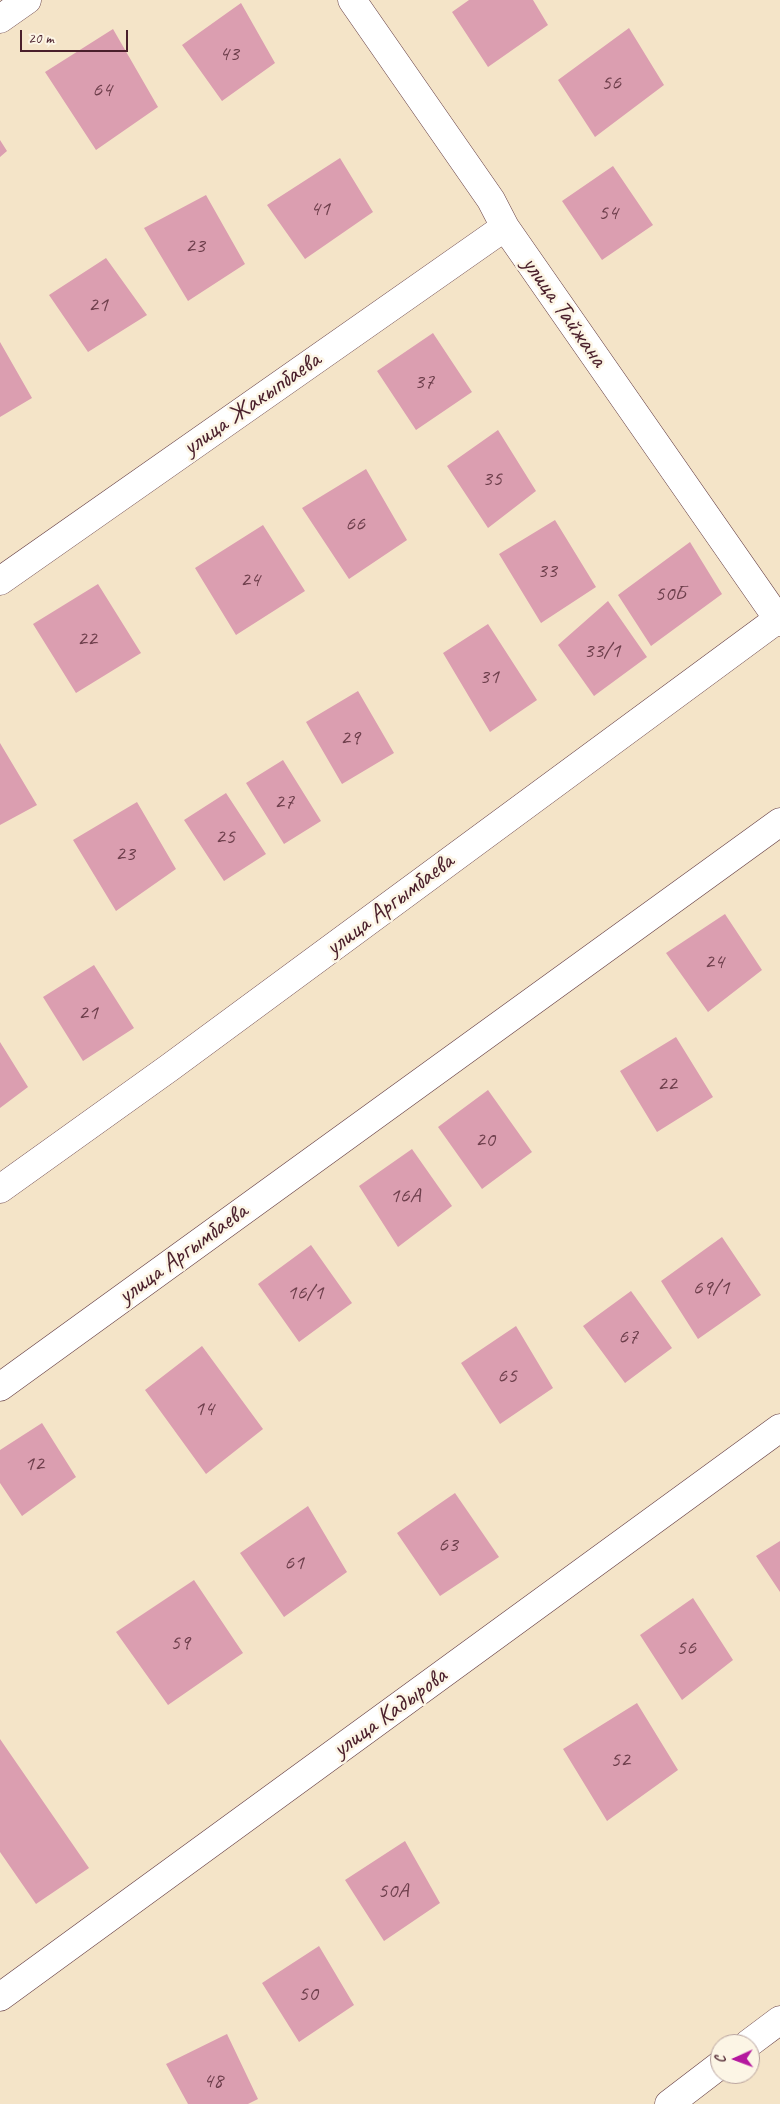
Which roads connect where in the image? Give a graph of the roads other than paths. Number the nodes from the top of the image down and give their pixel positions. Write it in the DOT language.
graph roads {
  1 [pos="27,0"];
  2 [pos="352,0"];
  3 [pos="0,19"];
  4 [pos="505,227"];
  5 [pos="0,581"];
  6 [pos="779,620"];
  7 [pos="780,822"];
  8 [pos="0,1188"];
  9 [pos="0,1387"];
  10 [pos="780,1428"];
  11 [pos="0,1997"];
  12 [pos="780,2020"];
  13 [pos="760,2035"];
  14 [pos="710,2073"];
  15 [pos="669,2104"];
  1 -- 3 [label="street"];
  2 -- 4 [label="street, улица Тайжана"];
  4 -- 5 [label="street, улица Жакыпбаева"];
  4 -- 6 [label="street, улица Тайжана"];
  6 -- 8 [label="street, улица Аргымбаева"];
  7 -- 9 [label="street, улица Аргымбаева"];
  10 -- 11 [label="street, улица Кадырова"];
  12 -- 13 [label="street"];
  14 -- 15 [label="street"];
}
